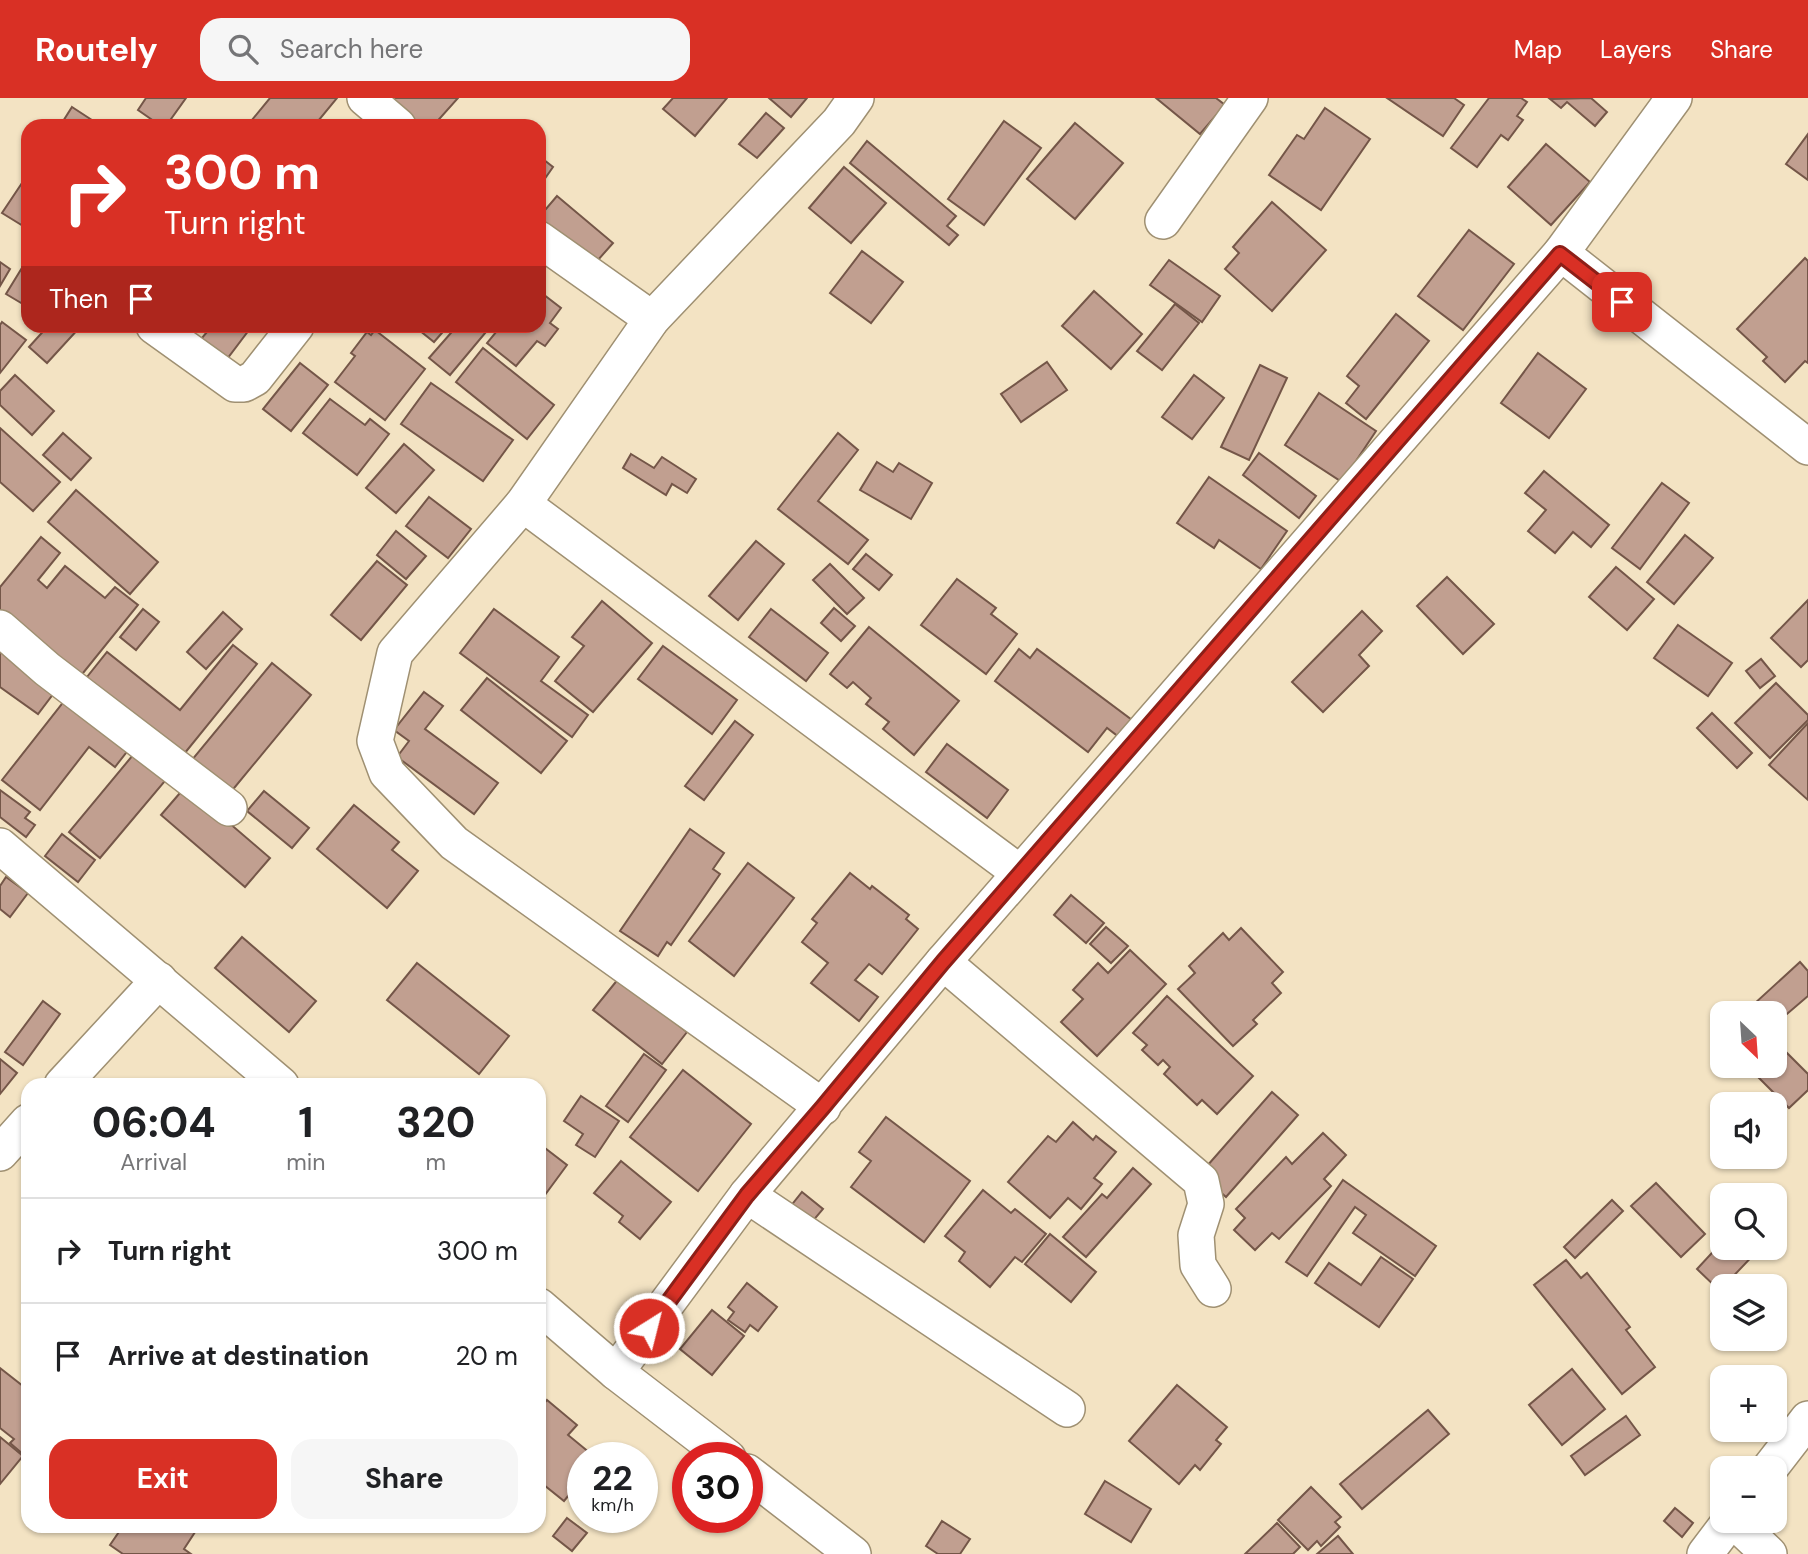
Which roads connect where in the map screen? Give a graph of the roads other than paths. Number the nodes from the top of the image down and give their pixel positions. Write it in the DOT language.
graph roads {
  1 [pos="365,98"];
  2 [pos="856,98"];
  3 [pos="1250,98"];
  4 [pos="1674,98"];
  5 [pos="390,119"];
  6 [pos="1163,221"];
  7 [pos="546,244"];
  8 [pos="1560,254"];
  9 [pos="652,319"];
  10 [pos="163,333"];
  11 [pos="290,333"];
  12 [pos="1808,447"];
  13 [pos="523,504"];
  14 [pos="0,628"];
  15 [pos="229,808"];
  16 [pos="0,846"];
  17 [pos="1020,873"];
  18 [pos="943,962"];
  19 [pos="159,980"];
  20 [pos="68,1078"];
  21 [pos="273,1078"];
  22 [pos="823,1107"];
  23 [pos="21,1130"];
  24 [pos="0,1153"];
  25 [pos="747,1195"];
  26 [pos="1213,1289"];
  27 [pos="546,1312"];
  28 [pos="616,1372"];
  29 [pos="1067,1409"];
  30 [pos="1808,1419"];
  31 [pos="707,1442"];
  32 [pos="1779,1456"];
  33 [pos="763,1484"];
  34 [pos="1722,1533"];
  35 [pos="1745,1533"];
  36 [pos="853,1554"];
  37 [pos="1705,1554"];
  38 [pos="1769,1554"];
  1 -- 5 [label="street"];
  2 -- 9 [label="street"];
  3 -- 6 [label="street"];
  4 -- 8 [label="street"];
  7 -- 9 [label="street"];
  8 -- 12 [label="street"];
  8 -- 17 [label="street"];
  9 -- 13 [label="street"];
  10 -- 11 [label="street"];
  13 -- 17 [label="street"];
  13 -- 22 [label="street"];
  14 -- 15 [label="street"];
  16 -- 19 [label="street"];
  17 -- 18 [label="street"];
  18 -- 22 [label="street"];
  18 -- 26 [label="street"];
  19 -- 20 [label="street"];
  19 -- 21 [label="street"];
  22 -- 25 [label="street"];
  23 -- 24 [label="street"];
  25 -- 28 [label="street"];
  25 -- 29 [label="street"];
  27 -- 28 [label="street"];
  28 -- 31 [label="street"];
  30 -- 32 [label="street"];
  33 -- 36 [label="street"];
  34 -- 37 [label="street"];
  35 -- 38 [label="street"];
}
